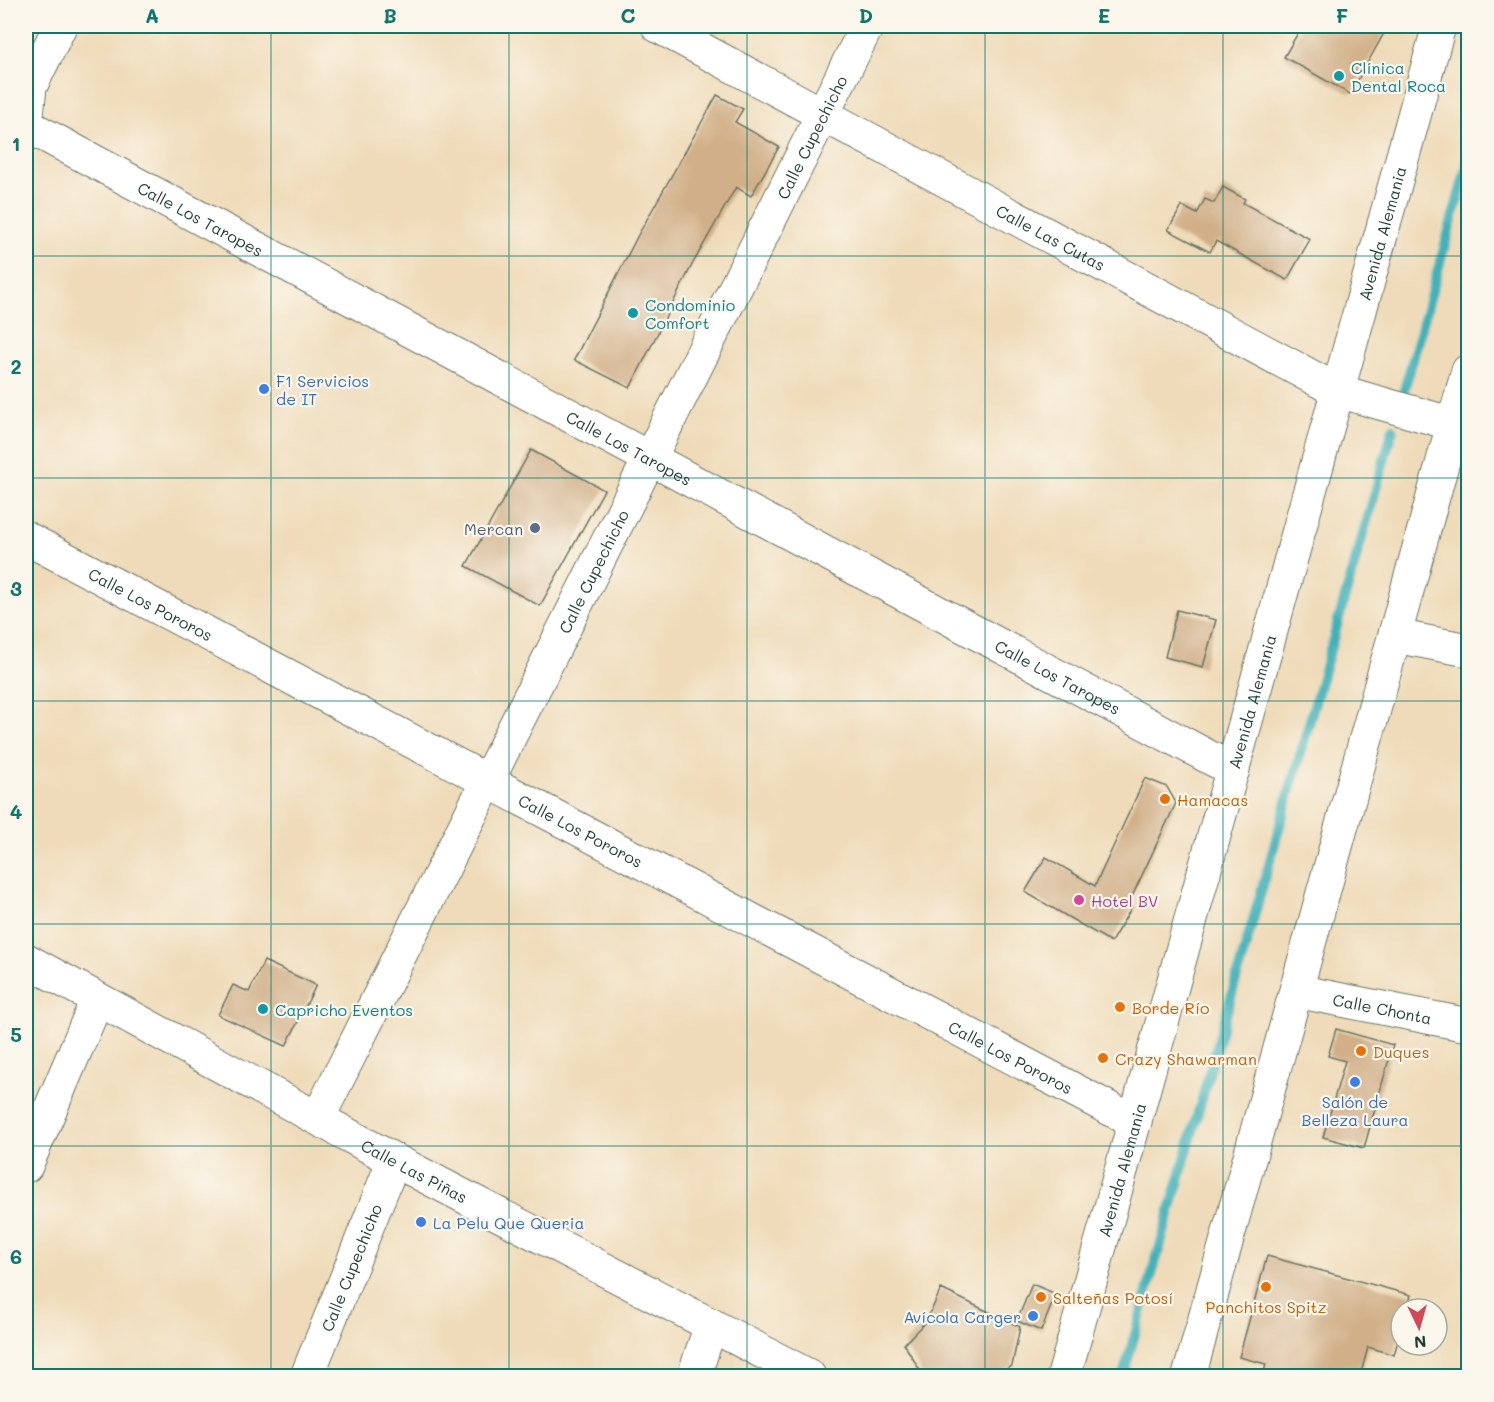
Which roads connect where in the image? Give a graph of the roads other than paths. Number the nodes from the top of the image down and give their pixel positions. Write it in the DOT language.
graph roads {
  1 [pos="60,26"];
  2 [pos="658,26"];
  3 [pos="867,26"];
  4 [pos="1439,26"];
  5 [pos="822,114"];
  6 [pos="26,125"];
  7 [pos="1468,371"];
  8 [pos="1338,391"];
  9 [pos="1453,424"];
  10 [pos="650,457"];
  11 [pos="26,538"];
  12 [pos="1395,636"];
  13 [pos="1468,650"];
  14 [pos="1233,770"];
  15 [pos="487,782"];
  16 [pos="26,960"];
  17 [pos="1296,991"];
  18 [pos="98,1000"];
  19 [pos="1468,1025"];
  20 [pos="318,1118"];
  21 [pos="1135,1122"];
  22 [pos="394,1160"];
  23 [pos="26,1166"];
  24 [pos="711,1325"];
  25 [pos="307,1377"];
  26 [pos="694,1377"];
  27 [pos="809,1377"];
  28 [pos="1064,1377"];
  29 [pos="1189,1377"];
  1 -- 6 [label="street"];
  2 -- 5 [label="street, Calle Las Cutas"];
  3 -- 5 [label="street, Calle Cupechicho"];
  4 -- 8 [label="street, Avenida Alemania"];
  5 -- 8 [label="street, Calle Las Cutas"];
  5 -- 10 [label="street, Calle Cupechicho"];
  6 -- 10 [label="street, Calle Los Taropes"];
  7 -- 9 [label="street"];
  8 -- 9 [label="street, Calle Las Cutas"];
  8 -- 14 [label="street, Avenida Alemania"];
  9 -- 12 [label="street"];
  10 -- 14 [label="street, Calle Los Taropes"];
  10 -- 15 [label="street, Calle Cupechicho"];
  11 -- 15 [label="street, Calle Los Pororos"];
  12 -- 13 [label="street"];
  12 -- 17 [label="street"];
  14 -- 21 [label="street, Avenida Alemania"];
  15 -- 20 [label="street, Calle Cupechicho"];
  15 -- 21 [label="street, Calle Los Pororos"];
  16 -- 18 [label="street, Calle Las Piñas"];
  17 -- 19 [label="street, Calle Chonta"];
  17 -- 29 [label="street"];
  18 -- 20 [label="street, Calle Las Piñas"];
  18 -- 23 [label="street"];
  20 -- 22 [label="street, Calle Las Piñas"];
  21 -- 28 [label="street, Avenida Alemania"];
  22 -- 24 [label="street, Calle Las Piñas"];
  22 -- 25 [label="street, Calle Cupechicho"];
  24 -- 26 [label="street"];
  24 -- 27 [label="street, Calle Las Piñas"];
}
